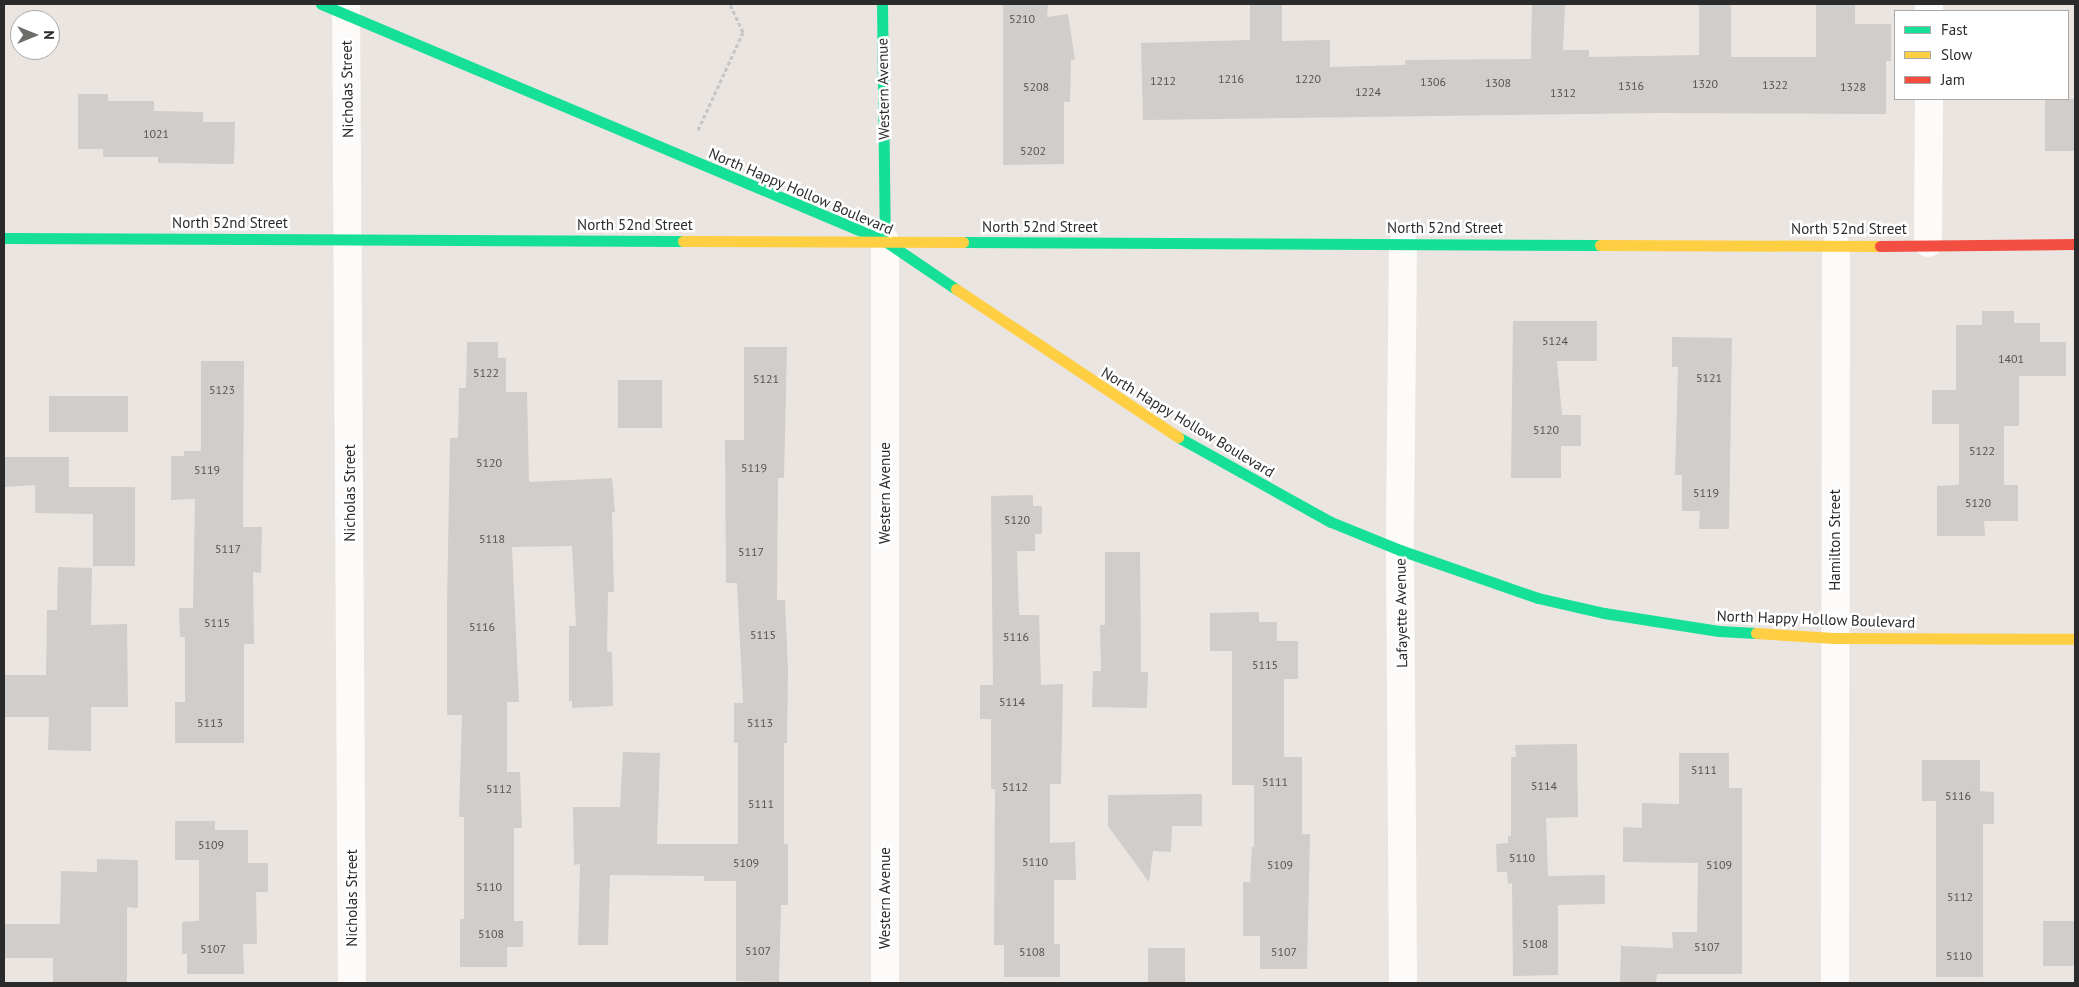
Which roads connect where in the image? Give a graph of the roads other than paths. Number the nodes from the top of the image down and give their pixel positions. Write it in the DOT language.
graph roads {
  1 [pos="321,4"];
  2 [pos="882,4"];
  3 [pos="346,9"];
  4 [pos="1929,100"];
  5 [pos="4,238"];
  6 [pos="349,239"];
  7 [pos="885,241"];
  8 [pos="1403,243"];
  9 [pos="1928,243"];
  10 [pos="2075,244"];
  11 [pos="1836,246"];
  12 [pos="1400,550"];
  13 [pos="1834,638"];
  14 [pos="2075,639"];
  15 [pos="352,983"];
  16 [pos="886,983"];
  17 [pos="1403,983"];
  18 [pos="1835,983"];
  1 -- 3 [label="street, North Happy Hollow Boulevard"];
  2 -- 7 [label="street, Western Avenue"];
  3 -- 6 [label="street, Nicholas Street"];
  3 -- 7 [label="street, North Happy Hollow Boulevard"];
  4 -- 9 [label="street"];
  5 -- 6 [label="street, North 52nd Street"];
  6 -- 7 [label="street, North 52nd Street"];
  6 -- 15 [label="street, Nicholas Street"];
  7 -- 8 [label="street, North 52nd Street"];
  7 -- 12 [label="street, North Happy Hollow Boulevard"];
  7 -- 16 [label="street, Western Avenue"];
  8 -- 11 [label="street, North 52nd Street"];
  8 -- 12 [label="street, Lafayette Avenue"];
  9 -- 10 [label="street, North 52nd Street"];
  9 -- 11 [label="street, North 52nd Street"];
  11 -- 13 [label="street, Hamilton Street"];
  12 -- 13 [label="street, North Happy Hollow Boulevard"];
  12 -- 17 [label="street, Lafayette Avenue"];
  13 -- 14 [label="street, North Happy Hollow Boulevard"];
  13 -- 18 [label="street, Hamilton Street"];
}
